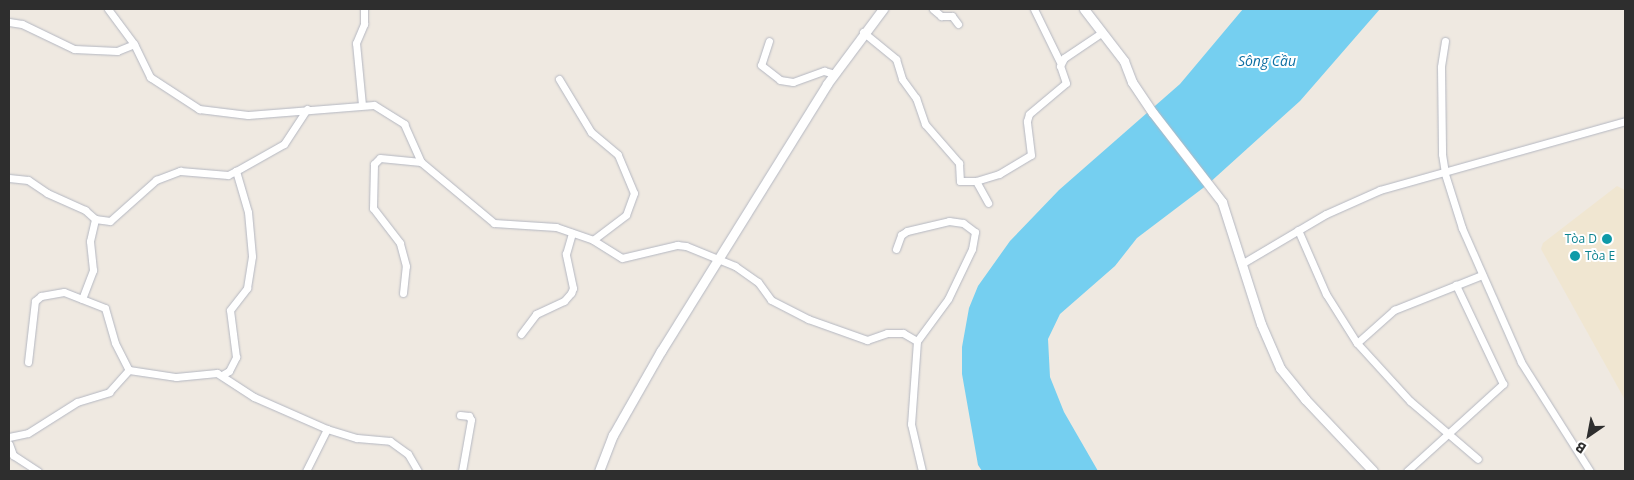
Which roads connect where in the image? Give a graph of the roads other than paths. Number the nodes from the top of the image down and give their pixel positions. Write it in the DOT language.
graph roads {
  1 [pos="108,9"];
  2 [pos="364,9"];
  3 [pos="883,9"];
  4 [pos="933,9"];
  5 [pos="1034,9"];
  6 [pos="1084,9"];
  7 [pos="9,22"];
  8 [pos="958,24"];
  9 [pos="864,32"];
  10 [pos="1101,33"];
  11 [pos="769,41"];
  12 [pos="1446,41"];
  13 [pos="134,44"];
  14 [pos="1060,62"];
  15 [pos="835,74"];
  16 [pos="559,80"];
  17 [pos="362,104"];
  18 [pos="307,109"];
  19 [pos="1625,121"];
  20 [pos="422,162"];
  21 [pos="236,172"];
  22 [pos="1445,174"];
  23 [pos="9,178"];
  24 [pos="976,181"];
  25 [pos="988,204"];
  26 [pos="95,219"];
  27 [pos="1298,230"];
  28 [pos="572,233"];
  29 [pos="593,240"];
  30 [pos="896,249"];
  31 [pos="718,259"];
  32 [pos="1243,263"];
  33 [pos="1482,274"];
  34 [pos="1456,285"];
  35 [pos="403,293"];
  36 [pos="82,299"];
  37 [pos="521,334"];
  38 [pos="918,341"];
  39 [pos="1357,343"];
  40 [pos="28,362"];
  41 [pos="130,370"];
  42 [pos="222,375"];
  43 [pos="460,415"];
  44 [pos="328,429"];
  45 [pos="1446,434"];
  46 [pos="9,437"];
  47 [pos="9,444"];
  48 [pos="1478,459"];
  49 [pos="38,471"];
  50 [pos="306,471"];
  51 [pos="418,471"];
  52 [pos="462,471"];
  53 [pos="599,471"];
  54 [pos="922,471"];
  55 [pos="1373,471"];
  56 [pos="1407,471"];
  57 [pos="1590,471"];
  1 -- 13 [label="street"];
  2 -- 17 [label="street"];
  3 -- 9 [label="street"];
  4 -- 8 [label="street"];
  5 -- 14 [label="street"];
  6 -- 10 [label="street"];
  7 -- 13 [label="street"];
  9 -- 15 [label="street"];
  9 -- 24 [label="street"];
  10 -- 14 [label="street"];
  10 -- 32 [label="street"];
  11 -- 15 [label="street"];
  12 -- 22 [label="street"];
  13 -- 18 [label="street"];
  14 -- 24 [label="street"];
  15 -- 31 [label="street"];
  16 -- 29 [label="street"];
  17 -- 18 [label="street"];
  17 -- 20 [label="street"];
  18 -- 21 [label="street"];
  19 -- 22 [label="street"];
  20 -- 28 [label="street"];
  20 -- 35 [label="street"];
  21 -- 26 [label="street"];
  21 -- 42 [label="street"];
  22 -- 27 [label="street"];
  22 -- 33 [label="street"];
  23 -- 26 [label="street"];
  24 -- 25 [label="street"];
  26 -- 36 [label="street"];
  27 -- 32 [label="street"];
  27 -- 39 [label="street"];
  28 -- 29 [label="street"];
  28 -- 37 [label="street"];
  29 -- 31 [label="street"];
  30 -- 38 [label="street"];
  31 -- 38 [label="street"];
  31 -- 53 [label="street"];
  32 -- 55 [label="street"];
  33 -- 34 [label="street"];
  33 -- 57 [label="street"];
  34 -- 39 [label="street"];
  34 -- 45 [label="street"];
  36 -- 40 [label="street"];
  36 -- 41 [label="street"];
  38 -- 54 [label="street"];
  39 -- 45 [label="street"];
  41 -- 42 [label="street"];
  41 -- 46 [label="street"];
  42 -- 44 [label="street"];
  43 -- 52 [label="street"];
  44 -- 50 [label="street"];
  44 -- 51 [label="street"];
  45 -- 48 [label="street"];
  45 -- 56 [label="street"];
  47 -- 49 [label="street"];
}
